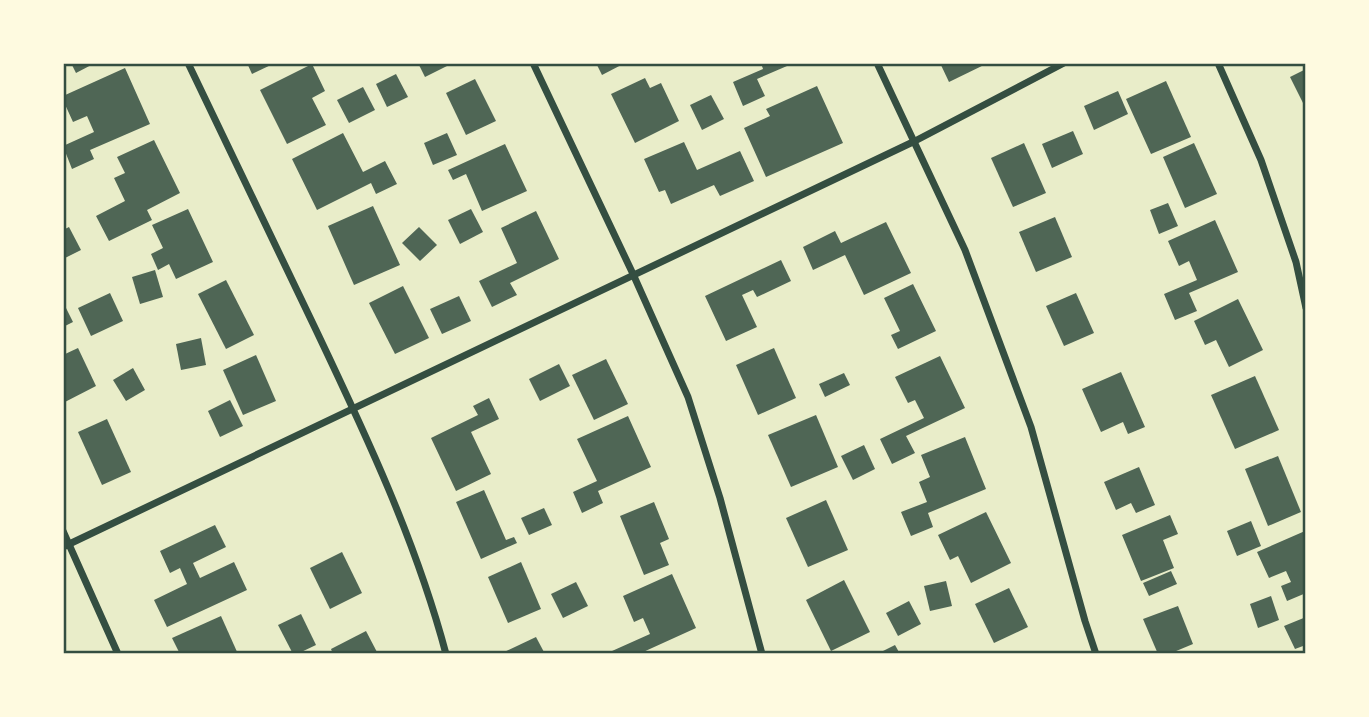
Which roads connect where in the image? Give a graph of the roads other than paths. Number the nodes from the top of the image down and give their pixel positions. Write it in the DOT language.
graph roads {
  1 [pos="188,63"];
  2 [pos="533,63"];
  3 [pos="877,63"];
  4 [pos="1063,63"];
  5 [pos="1218,63"];
  6 [pos="915,141"];
  7 [pos="633,274"];
  8 [pos="1306,307"];
  9 [pos="353,409"];
  10 [pos="63,531"];
  11 [pos="66,545"];
  12 [pos="118,654"];
  13 [pos="446,654"];
  14 [pos="762,654"];
  15 [pos="1096,654"];
  1 -- 9 [label="street"];
  2 -- 7 [label="street"];
  3 -- 6 [label="street"];
  4 -- 6 [label="street"];
  5 -- 8 [label="street"];
  6 -- 7 [label="street"];
  6 -- 15 [label="street"];
  7 -- 9 [label="street"];
  7 -- 14 [label="street"];
  9 -- 11 [label="street"];
  9 -- 13 [label="street"];
  10 -- 11 [label="street"];
  11 -- 12 [label="street"];
}
